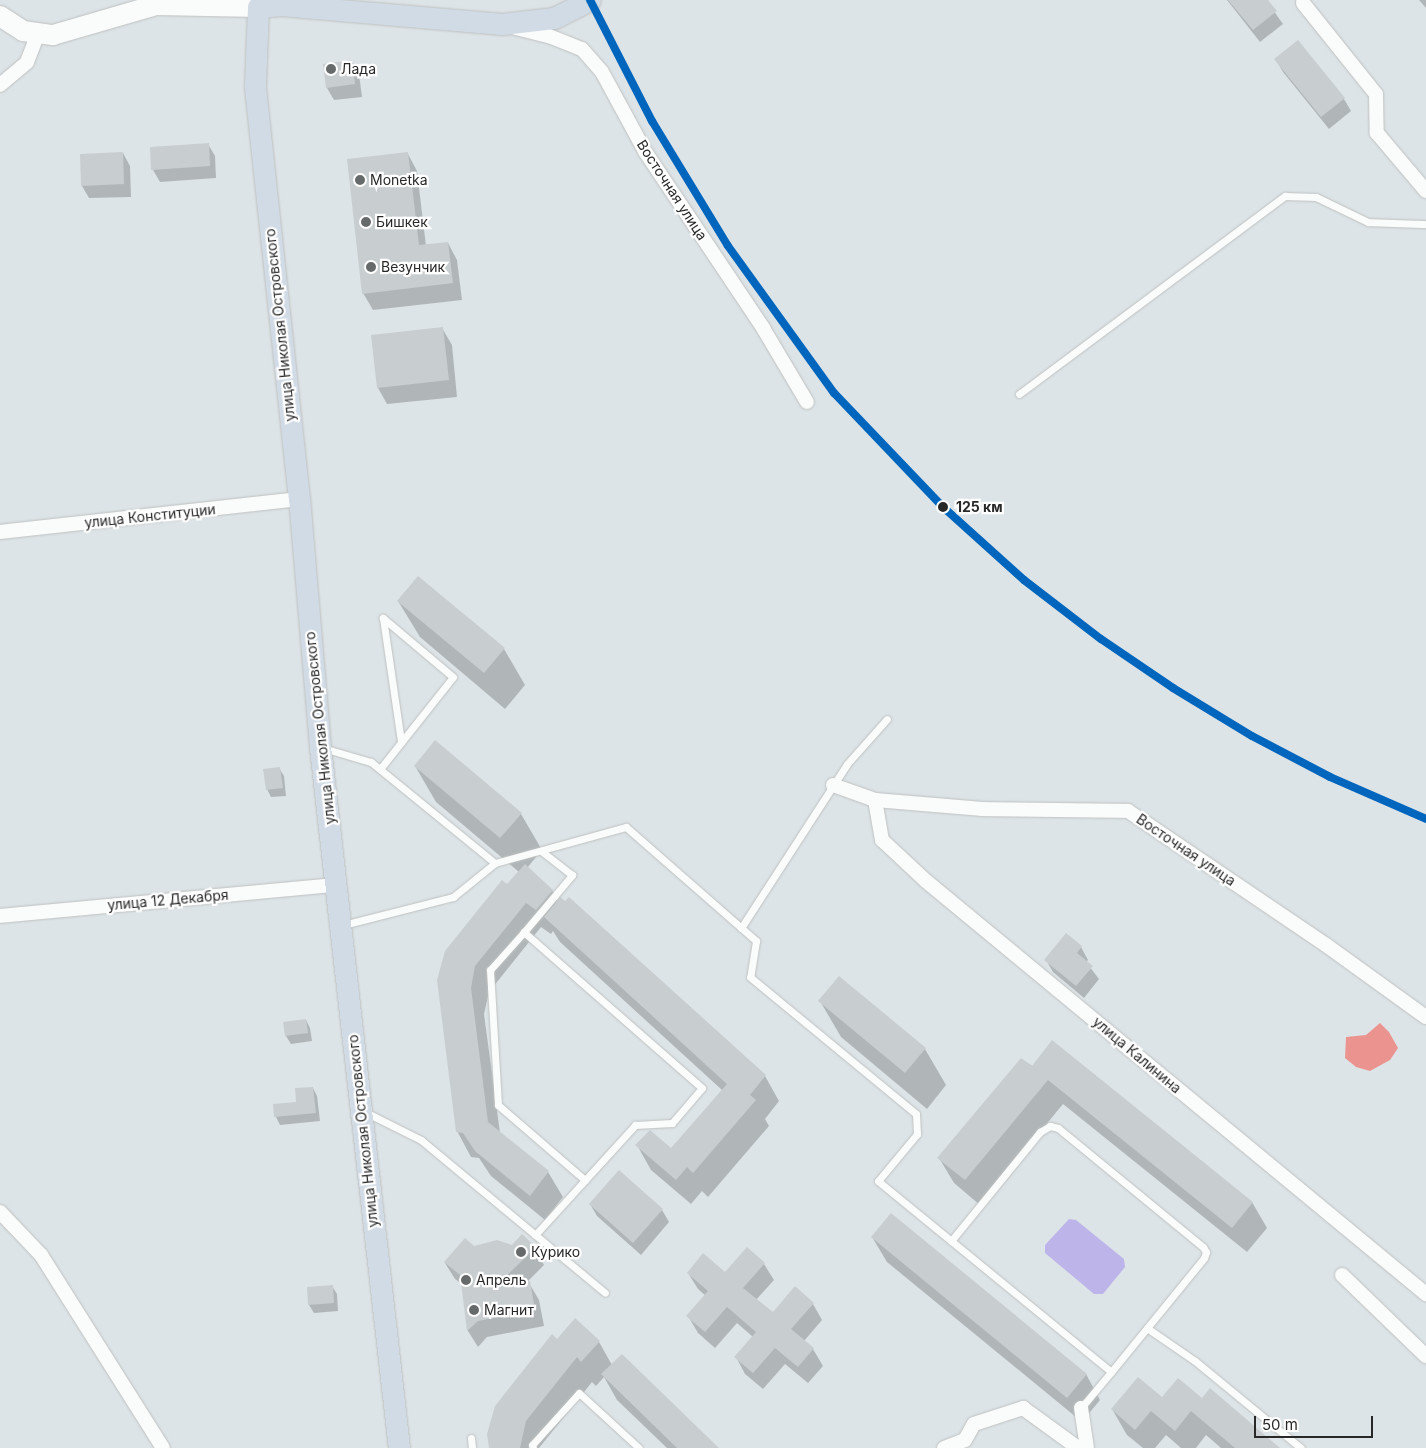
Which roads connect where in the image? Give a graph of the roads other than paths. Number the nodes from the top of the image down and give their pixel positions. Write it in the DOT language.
graph roads {
  1 [pos="590,0"];
  2 [pos="281,3"];
  3 [pos="1302,3"];
  4 [pos="258,7"];
  5 [pos="0,16"];
  6 [pos="502,24"];
  7 [pos="38,34"];
  8 [pos="0,85"];
  9 [pos="1426,191"];
  10 [pos="1426,224"];
  11 [pos="1019,394"];
  12 [pos="807,402"];
  13 [pos="299,499"];
  14 [pos="0,532"];
  15 [pos="887,719"];
  16 [pos="401,742"];
  17 [pos="320,747"];
  18 [pos="380,769"];
  19 [pos="833,785"];
  20 [pos="875,800"];
  21 [pos="541,851"];
  22 [pos="495,864"];
  23 [pos="337,885"];
  24 [pos="0,916"];
  25 [pos="340,926"];
  26 [pos="741,928"];
  27 [pos="524,932"];
  28 [pos="1426,1017"];
  29 [pos="360,1110"];
  30 [pos="585,1180"];
  31 [pos="0,1212"];
  32 [pos="535,1235"];
  33 [pos="951,1240"];
  34 [pos="1342,1276"];
  35 [pos="605,1293"];
  36 [pos="1426,1294"];
  37 [pos="1147,1328"];
  38 [pos="1426,1356"];
  39 [pos="1111,1372"];
  40 [pos="1081,1408"];
  41 [pos="471,1438"];
  42 [pos="163,1448"];
  43 [pos="399,1448"];
  44 [pos="472,1448"];
  45 [pos="533,1448"];
  46 [pos="639,1448"];
  47 [pos="944,1448"];
  48 [pos="1078,1448"];
  49 [pos="1087,1448"];
  50 [pos="1301,1448"];
  1 -- 6 [label="main road"];
  2 -- 4 [label="main road"];
  2 -- 6 [label="main road"];
  3 -- 9 [label="street"];
  4 -- 7 [label="main road"];
  4 -- 13 [label="main road, улица Николая Островского"];
  5 -- 7 [label="main road"];
  6 -- 12 [label="street, Восточная улица"];
  7 -- 8 [label="street"];
  10 -- 11 [label="lane"];
  13 -- 14 [label="street, улица Конституции"];
  13 -- 17 [label="main road, улица Николая Островского"];
  15 -- 19 [label="lane"];
  16 -- 16 [label="lane"];
  16 -- 18 [label="lane"];
  17 -- 18 [label="lane"];
  17 -- 23 [label="main road, улица Николая Островского"];
  18 -- 22 [label="lane"];
  19 -- 20 [label="street, Восточная улица"];
  19 -- 26 [label="lane"];
  20 -- 28 [label="street, Восточная улица"];
  20 -- 36 [label="street, улица Калинина"];
  21 -- 22 [label="lane"];
  21 -- 26 [label="lane"];
  21 -- 27 [label="lane"];
  22 -- 25 [label="lane"];
  23 -- 24 [label="street, улица 12 Декабря"];
  23 -- 25 [label="main road, улица Николая Островского"];
  25 -- 29 [label="main road, улица Николая Островского"];
  26 -- 33 [label="lane"];
  27 -- 30 [label="lane"];
  27 -- 30 [label="lane"];
  29 -- 32 [label="lane"];
  29 -- 43 [label="main road, улица Николая Островского"];
  30 -- 32 [label="lane"];
  31 -- 42 [label="street"];
  32 -- 35 [label="lane"];
  33 -- 37 [label="lane"];
  33 -- 39 [label="lane"];
  34 -- 38 [label="street"];
  37 -- 39 [label="lane"];
  37 -- 50 [label="lane"];
  39 -- 40 [label="lane"];
  40 -- 49 [label="street"];
  41 -- 44 [label="lane"];
  45 -- 46 [label="lane"];
  47 -- 48 [label="street"];
}
